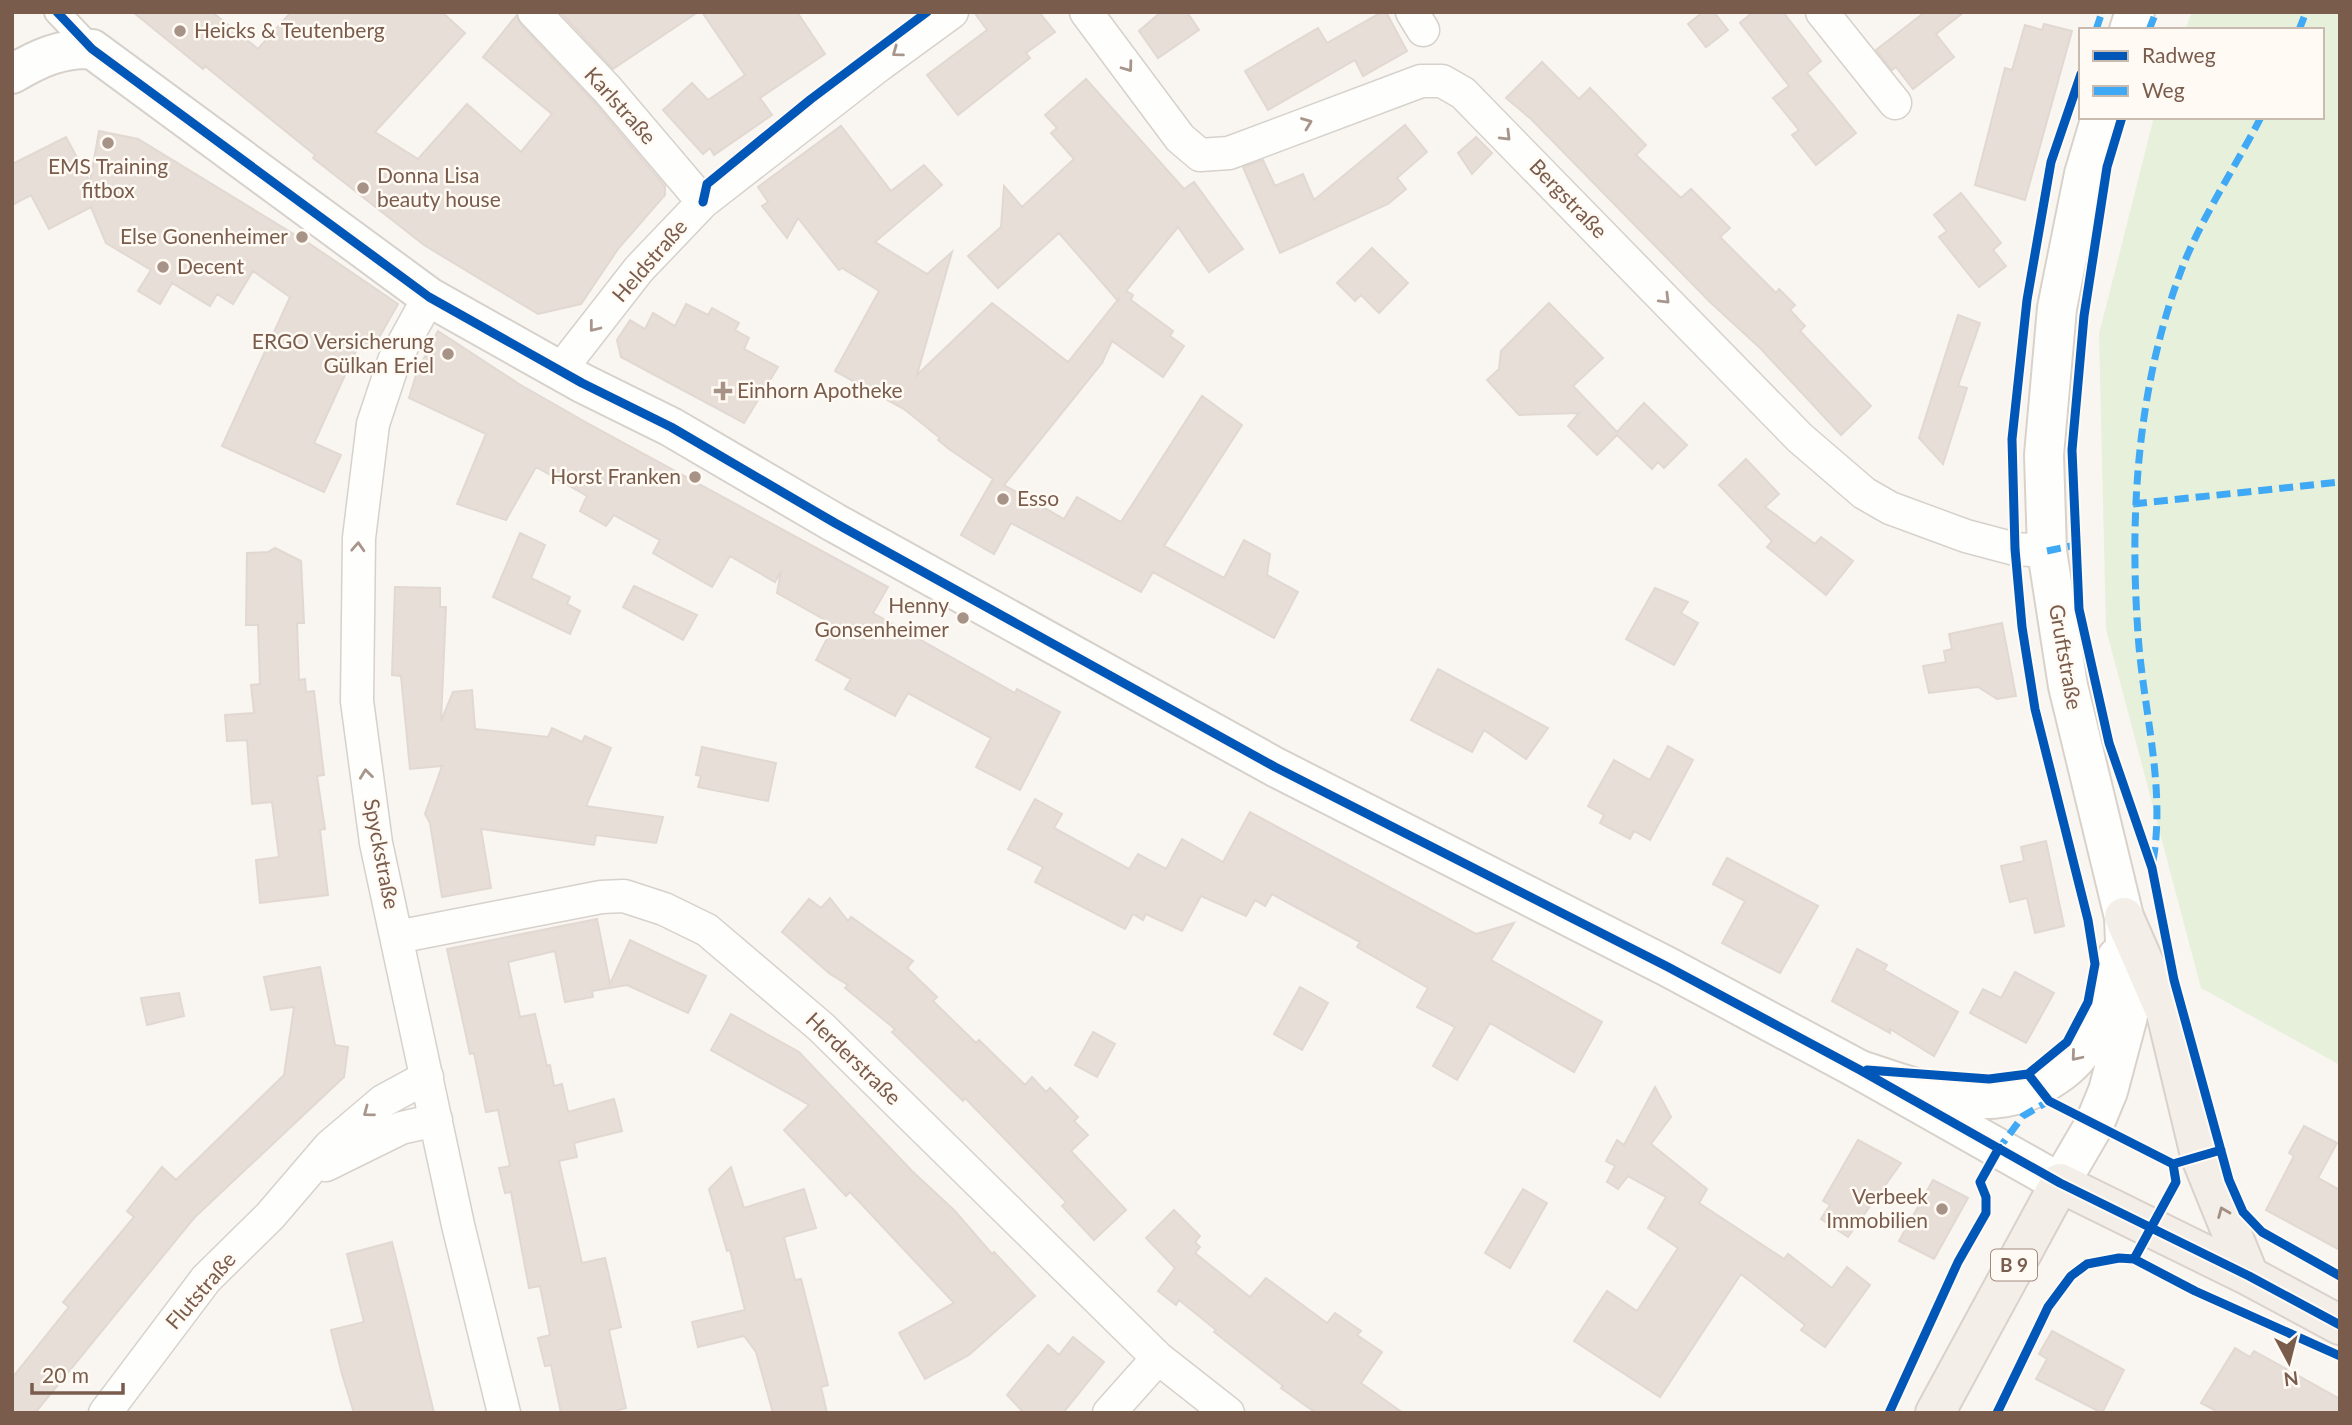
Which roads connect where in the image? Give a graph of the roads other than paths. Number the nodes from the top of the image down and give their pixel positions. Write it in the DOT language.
graph roads {
  1 [pos="57,12"];
  2 [pos="534,12"];
  3 [pos="952,12"];
  4 [pos="1086,12"];
  5 [pos="1822,12"];
  6 [pos="92,49"];
  7 [pos="12,74"];
  8 [pos="1895,103"];
  9 [pos="2100,119"];
  10 [pos="703,202"];
  11 [pos="429,297"];
  12 [pos="561,369"];
  13 [pos="2047,551"];
  14 [pos="2124,926"];
  15 [pos="397,937"];
  16 [pos="1860,1070"];
  17 [pos="427,1077"];
  18 [pos="436,1120"];
  19 [pos="307,1176"];
  20 [pos="2060,1183"];
  21 [pos="2249,1276"];
  22 [pos="2340,1325"];
  23 [pos="1158,1358"];
  24 [pos="105,1413"];
  25 [pos="504,1413"];
  26 [pos="1109,1413"];
  27 [pos="1228,1413"];
  28 [pos="1935,1413"];
  1 -- 6 [label="street"];
  2 -- 10 [label="street, Karlstraße"];
  3 -- 10 [label="street, Heldstraße, one-way"];
  4 -- 13 [label="street, Bergstraße, one-way"];
  5 -- 8 [label="street"];
  6 -- 7 [label="street"];
  6 -- 11 [label="street"];
  9 -- 13 [label="street, Gruftstraße"];
  10 -- 12 [label="street, Heldstraße, one-way"];
  11 -- 12 [label="street"];
  15 -- 11 [label="street, Spyckstraße, one-way"];
  12 -- 16 [label="street"];
  13 -- 14 [label="street, Gruftstraße"];
  14 -- 16 [label="street, one-way"];
  14 -- 20 [label="street, Gruftstraße"];
  21 -- 14 [label="main road, one-way"];
  15 -- 17 [label="street, Spyckstraße"];
  15 -- 23 [label="street, Herderstraße"];
  16 -- 20 [label="street"];
  17 -- 18 [label="street, Spyckstraße"];
  17 -- 19 [label="street, Flutstraße, one-way"];
  18 -- 19 [label="street, Flutstraße"];
  18 -- 25 [label="street, Spyckstraße"];
  19 -- 24 [label="street, Flutstraße"];
  20 -- 21 [label="main road"];
  20 -- 28 [label="main road, B 9"];
  21 -- 22 [label="main road"];
  23 -- 26 [label="street"];
  23 -- 27 [label="street, Herderstraße"];
}
